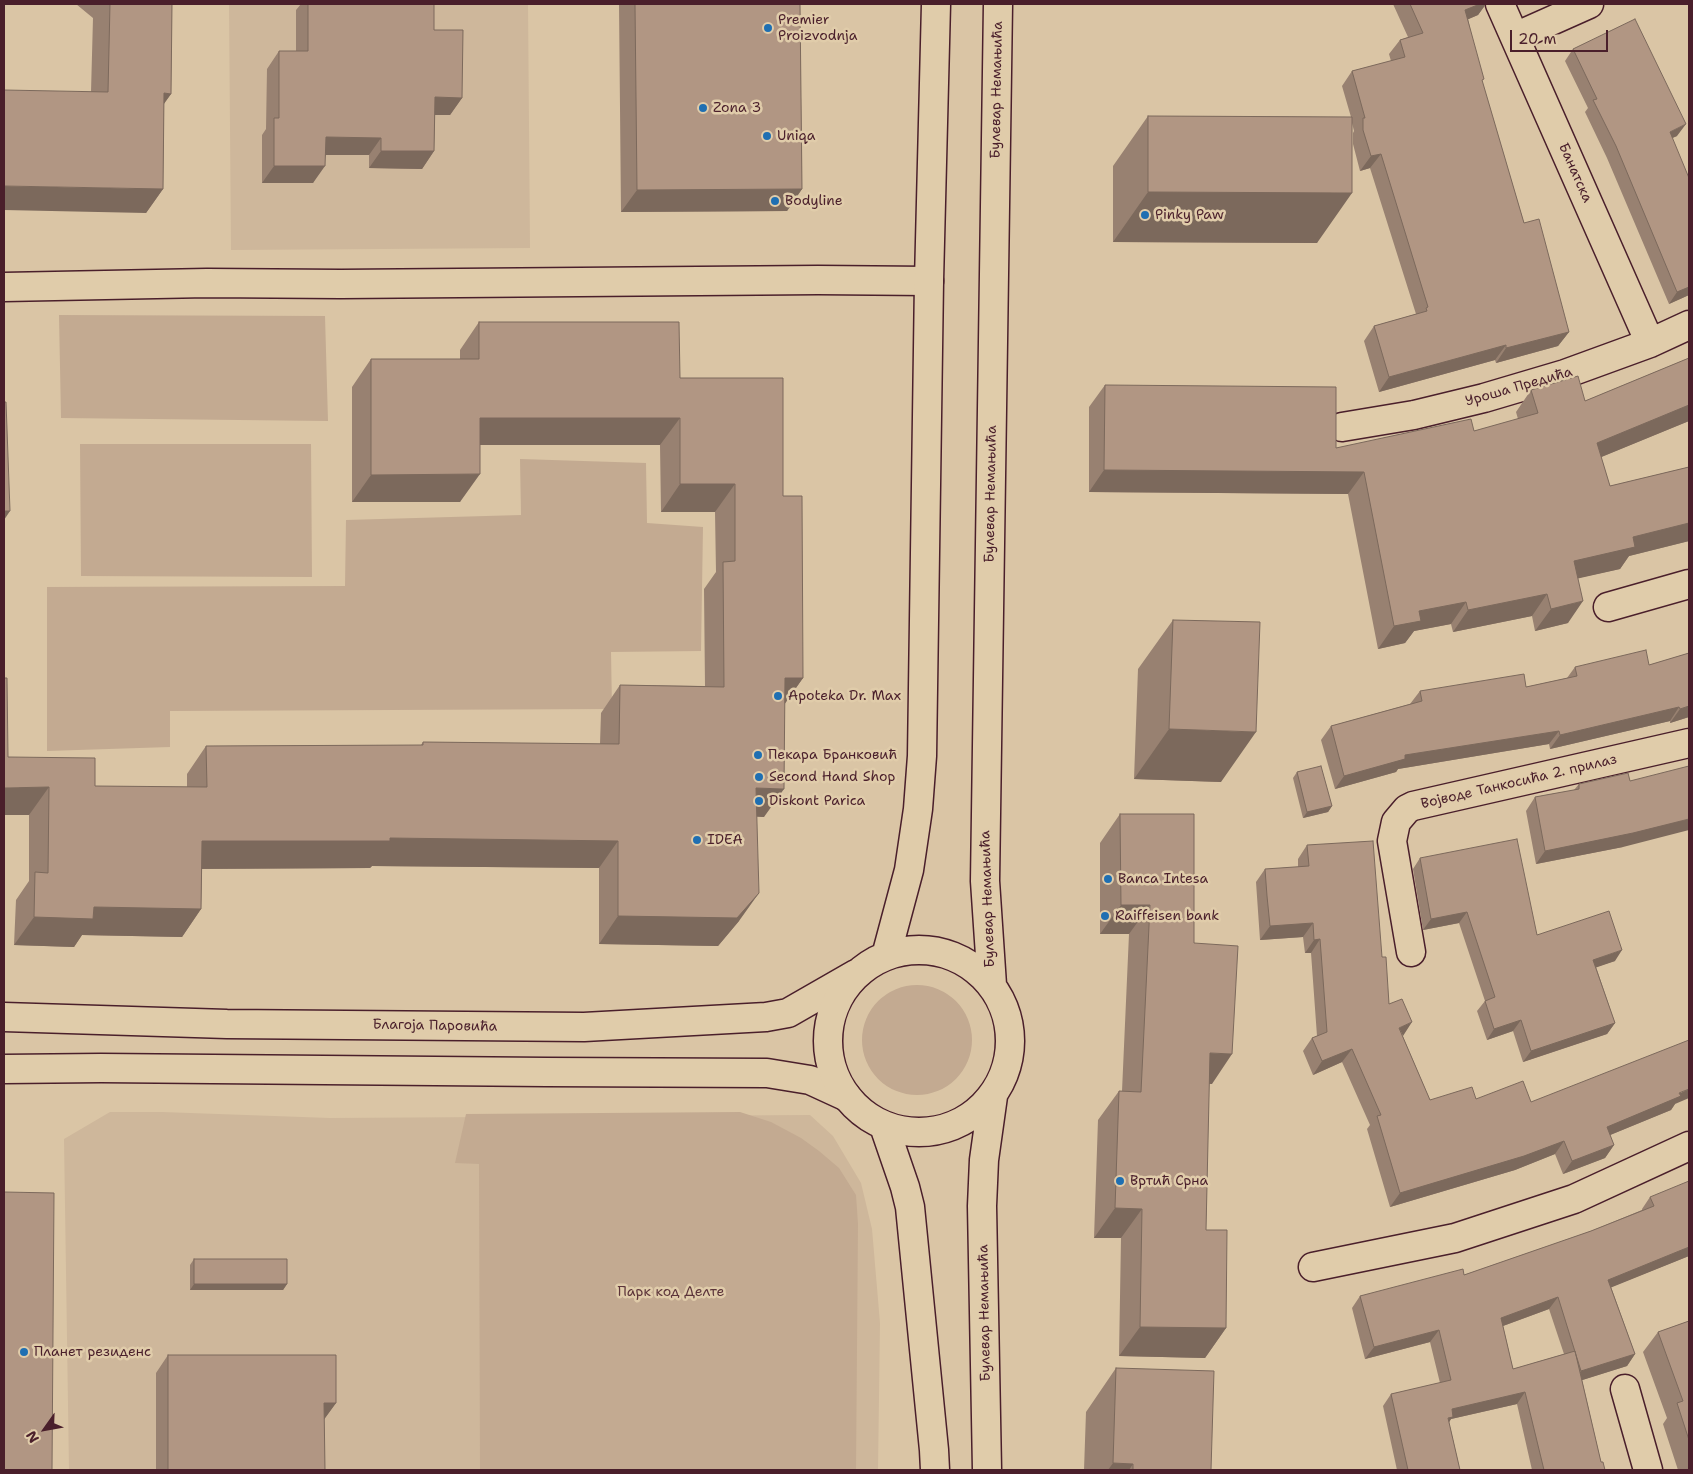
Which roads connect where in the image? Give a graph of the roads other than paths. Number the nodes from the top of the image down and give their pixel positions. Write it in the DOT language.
graph roads {
  1 [pos="936,4"];
  2 [pos="998,4"];
  3 [pos="1500,4"];
  4 [pos="1589,4"];
  5 [pos="1515,37"];
  6 [pos="929,281"];
  7 [pos="4,287"];
  8 [pos="1689,325"];
  9 [pos="1650,343"];
  10 [pos="1342,427"];
  11 [pos="1689,584"];
  12 [pos="1608,607"];
  13 [pos="1689,743"];
  14 [pos="1411,952"];
  15 [pos="886,956"];
  16 [pos="856,974"];
  17 [pos="992,985"];
  18 [pos="4,1018"];
  19 [pos="4,1069"];
  20 [pos="993,1096"];
  21 [pos="847,1097"];
  22 [pos="884,1126"];
  23 [pos="1689,1146"];
  24 [pos="1313,1267"];
  25 [pos="1625,1389"];
  26 [pos="935,1470"];
  27 [pos="987,1470"];
  28 [pos="1648,1470"];
  1 -- 6 [label="street"];
  2 -- 17 [label="street, Булевар Немањића"];
  3 -- 5 [label="street, Банатска"];
  4 -- 5 [label="street"];
  5 -- 9 [label="street, Банатска"];
  6 -- 7 [label="street"];
  6 -- 15 [label="street"];
  8 -- 9 [label="street, Уроша Предића"];
  9 -- 10 [label="street, Уроша Предића"];
  11 -- 12 [label="street"];
  13 -- 14 [label="street, Војводе Танкосића 2. прилаз"];
  15 -- 16 [label="street, Благоја Паровића"];
  15 -- 17 [label="street, Благоја Паровића"];
  16 -- 18 [label="street, Благоја Паровића"];
  16 -- 21 [label="street"];
  17 -- 20 [label="street"];
  19 -- 21 [label="street"];
  20 -- 22 [label="street"];
  20 -- 27 [label="street, Булевар Немањића"];
  21 -- 22 [label="street"];
  22 -- 26 [label="street"];
  23 -- 24 [label="street"];
  25 -- 28 [label="street"];
}
